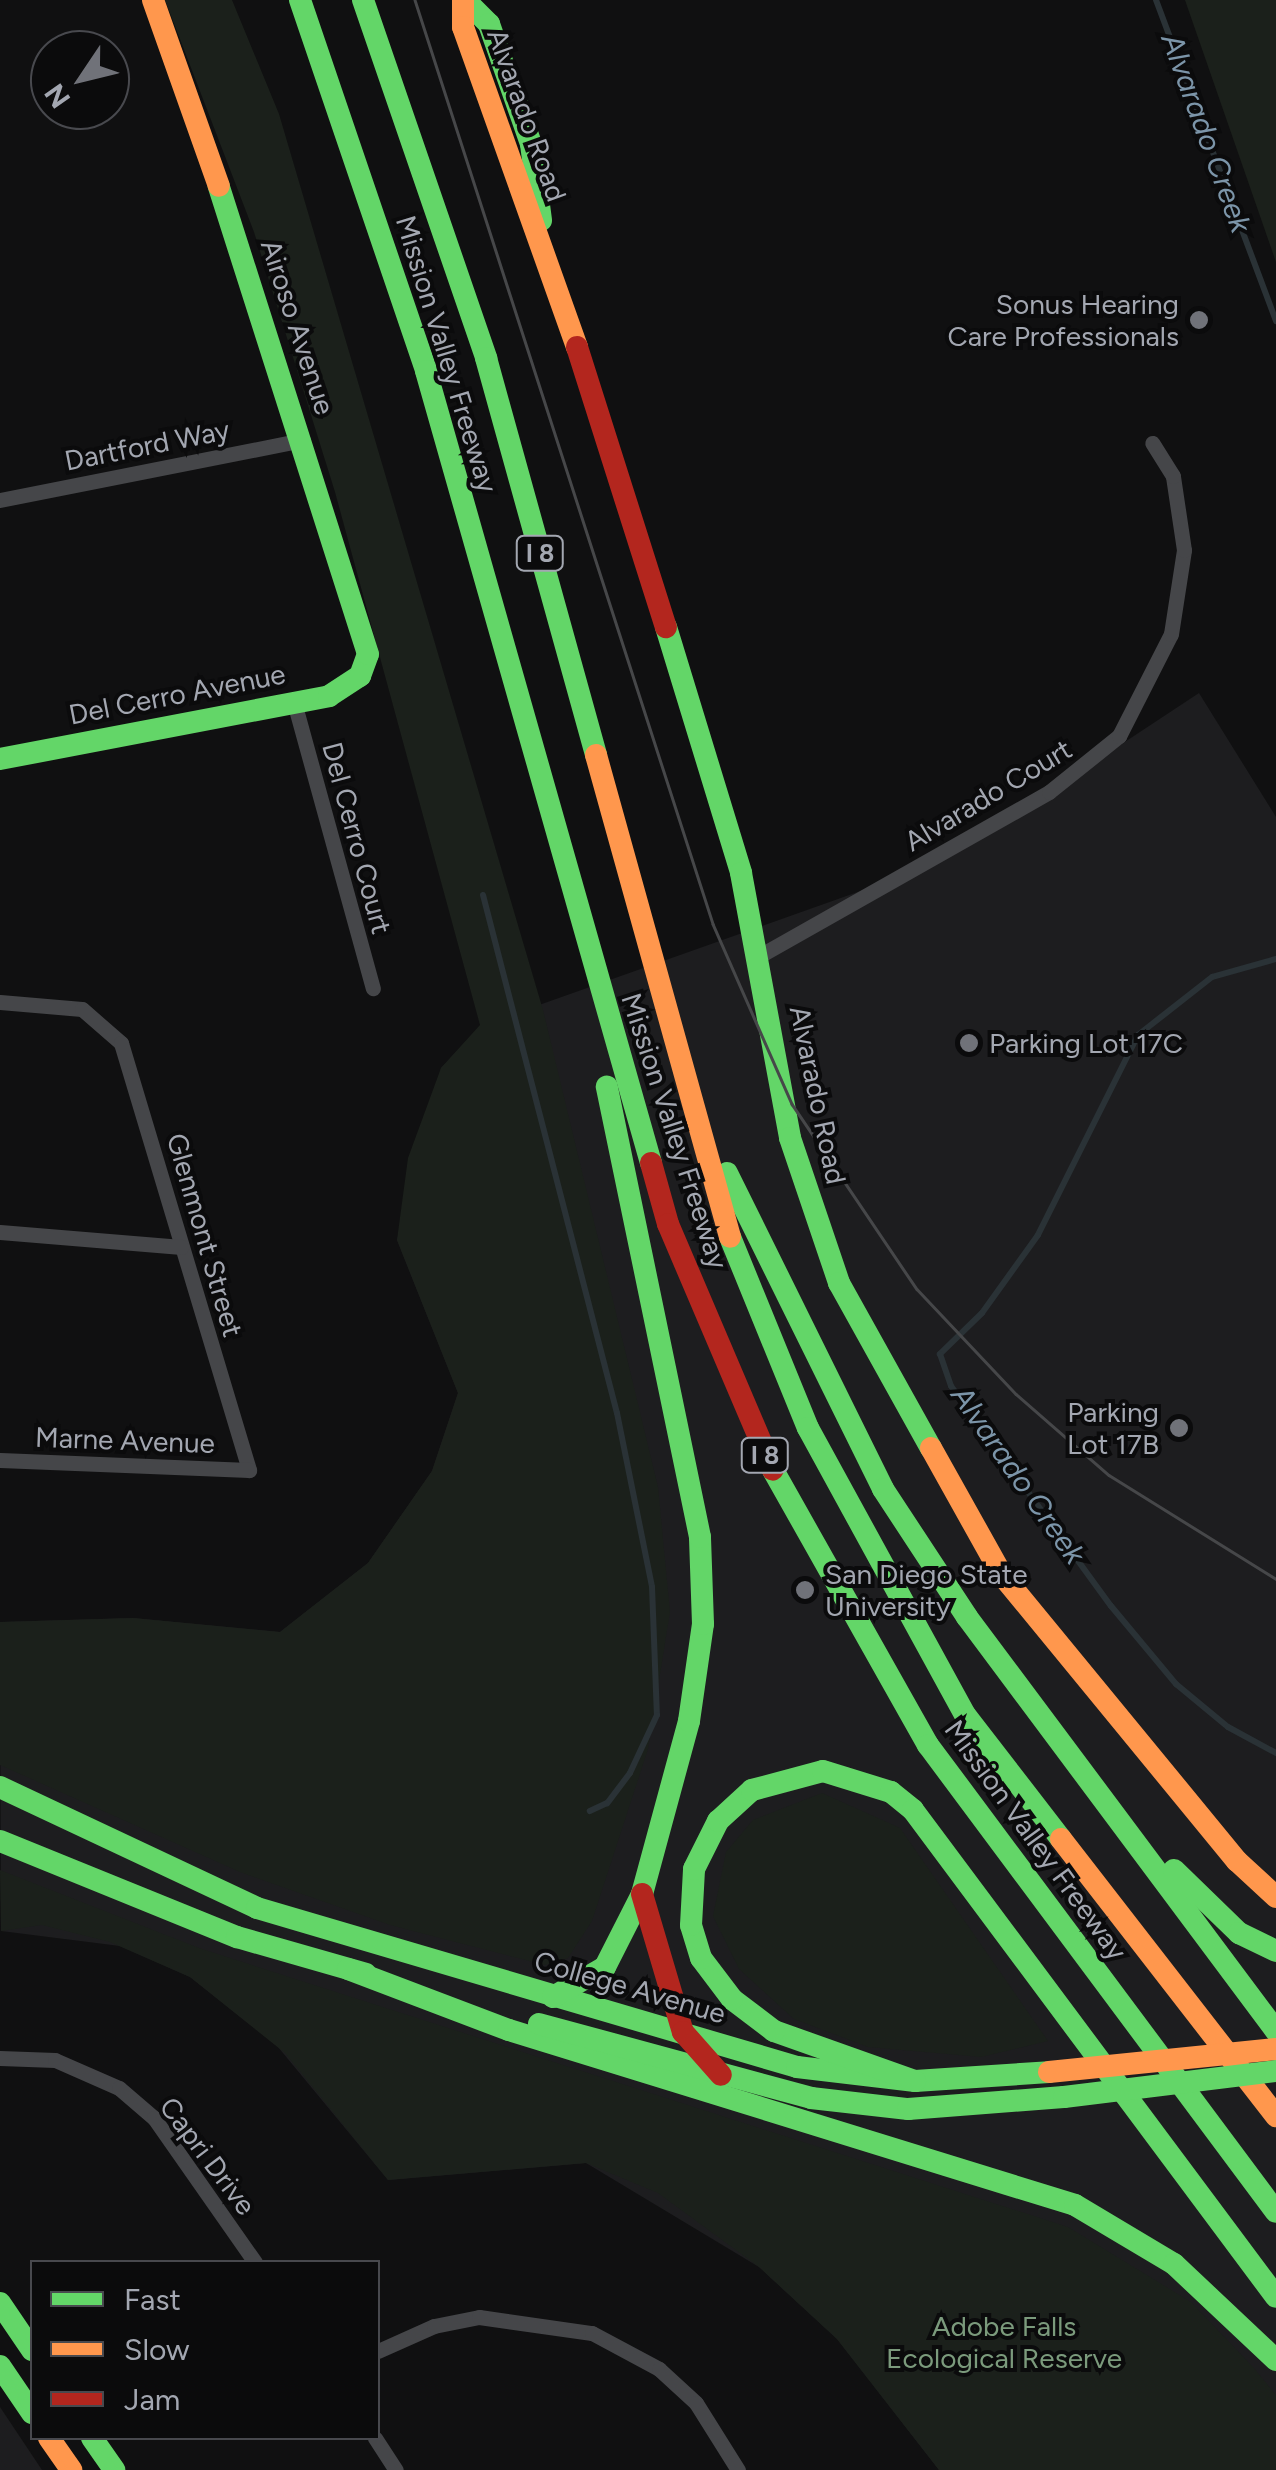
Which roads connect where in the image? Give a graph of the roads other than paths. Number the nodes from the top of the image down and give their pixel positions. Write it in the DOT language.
graph roads {
  1 [pos="153,0"];
  2 [pos="300,0"];
  3 [pos="363,0"];
  4 [pos="464,0"];
  5 [pos="304,440"];
  6 [pos="1152,443"];
  7 [pos="0,500"];
  8 [pos="360,676"];
  9 [pos="294,702"];
  10 [pos="0,759"];
  11 [pos="566,886"];
  12 [pos="761,955"];
  13 [pos="373,988"];
  14 [pos="0,1002"];
  15 [pos="697,1111"];
  16 [pos="0,1232"];
  17 [pos="181,1246"];
  18 [pos="0,1460"];
  19 [pos="249,1470"];
  20 [pos="1062,1747"];
  21 [pos="0,1787"];
  22 [pos="0,1840"];
  23 [pos="642,1894"];
  24 [pos="1276,1897"];
  25 [pos="1276,1951"];
  26 [pos="348,1969"];
  27 [pos="553,1997"];
  28 [pos="1276,2031"];
  29 [pos="683,2032"];
  30 [pos="1276,2049"];
  31 [pos="0,2058"];
  32 [pos="1276,2071"];
  33 [pos="721,2076"];
  34 [pos="916,2081"];
  35 [pos="1276,2116"];
  36 [pos="1276,2212"];
  37 [pos="254,2260"];
  38 [pos="1276,2297"];
  39 [pos="0,2302"];
  40 [pos="30,2347"];
  41 [pos="380,2350"];
  42 [pos="1276,2360"];
  43 [pos="0,2366"];
  44 [pos="30,2411"];
  45 [pos="50,2440"];
  46 [pos="93,2440"];
  47 [pos="376,2440"];
  48 [pos="71,2470"];
  49 [pos="114,2470"];
  50 [pos="396,2470"];
  51 [pos="738,2470"];
  1 -- 5 [label="main road, Airoso Avenue"];
  2 -- 11 [label="main road, Mission Valley Freeway / I 8"];
  3 -- 15 [label="main road, Mission Valley Freeway / I 8"];
  4 -- 12 [label="main road, Alvarado Road"];
  5 -- 7 [label="street, Dartford Way"];
  5 -- 8 [label="main road, Airoso Avenue"];
  6 -- 12 [label="street, Alvarado Court"];
  8 -- 9 [label="main road, Del Cerro Avenue"];
  9 -- 10 [label="main road, Del Cerro Avenue"];
  9 -- 13 [label="street, Del Cerro Court"];
  11 -- 23 [label="main road"];
  11 -- 36 [label="main road, Mission Valley Freeway / I 8"];
  12 -- 24 [label="main road, Alvarado Road"];
  14 -- 17 [label="street, Glenmont Street"];
  15 -- 20 [label="main road"];
  15 -- 35 [label="main road, Mission Valley Freeway / I 8"];
  16 -- 17 [label="street"];
  17 -- 19 [label="street, Glenmont Street"];
  18 -- 19 [label="street, Marne Avenue"];
  20 -- 25 [label="main road"];
  20 -- 28 [label="main road"];
  21 -- 27 [label="main road, College Avenue"];
  22 -- 26 [label="main road"];
  23 -- 27 [label="main road"];
  23 -- 29 [label="main road"];
  26 -- 33 [label="main road"];
  26 -- 42 [label="main road"];
  27 -- 29 [label="main road, College Avenue"];
  29 -- 33 [label="main road"];
  29 -- 34 [label="main road, College Avenue"];
  30 -- 34 [label="main road, College Avenue, bridge"];
  31 -- 37 [label="street, Capri Drive"];
  32 -- 33 [label="main road, bridge"];
  34 -- 38 [label="main road"];
  39 -- 40 [label="main road"];
  41 -- 51 [label="street"];
  43 -- 44 [label="main road"];
  45 -- 48 [label="main road"];
  46 -- 49 [label="main road"];
  47 -- 50 [label="street"];
}
